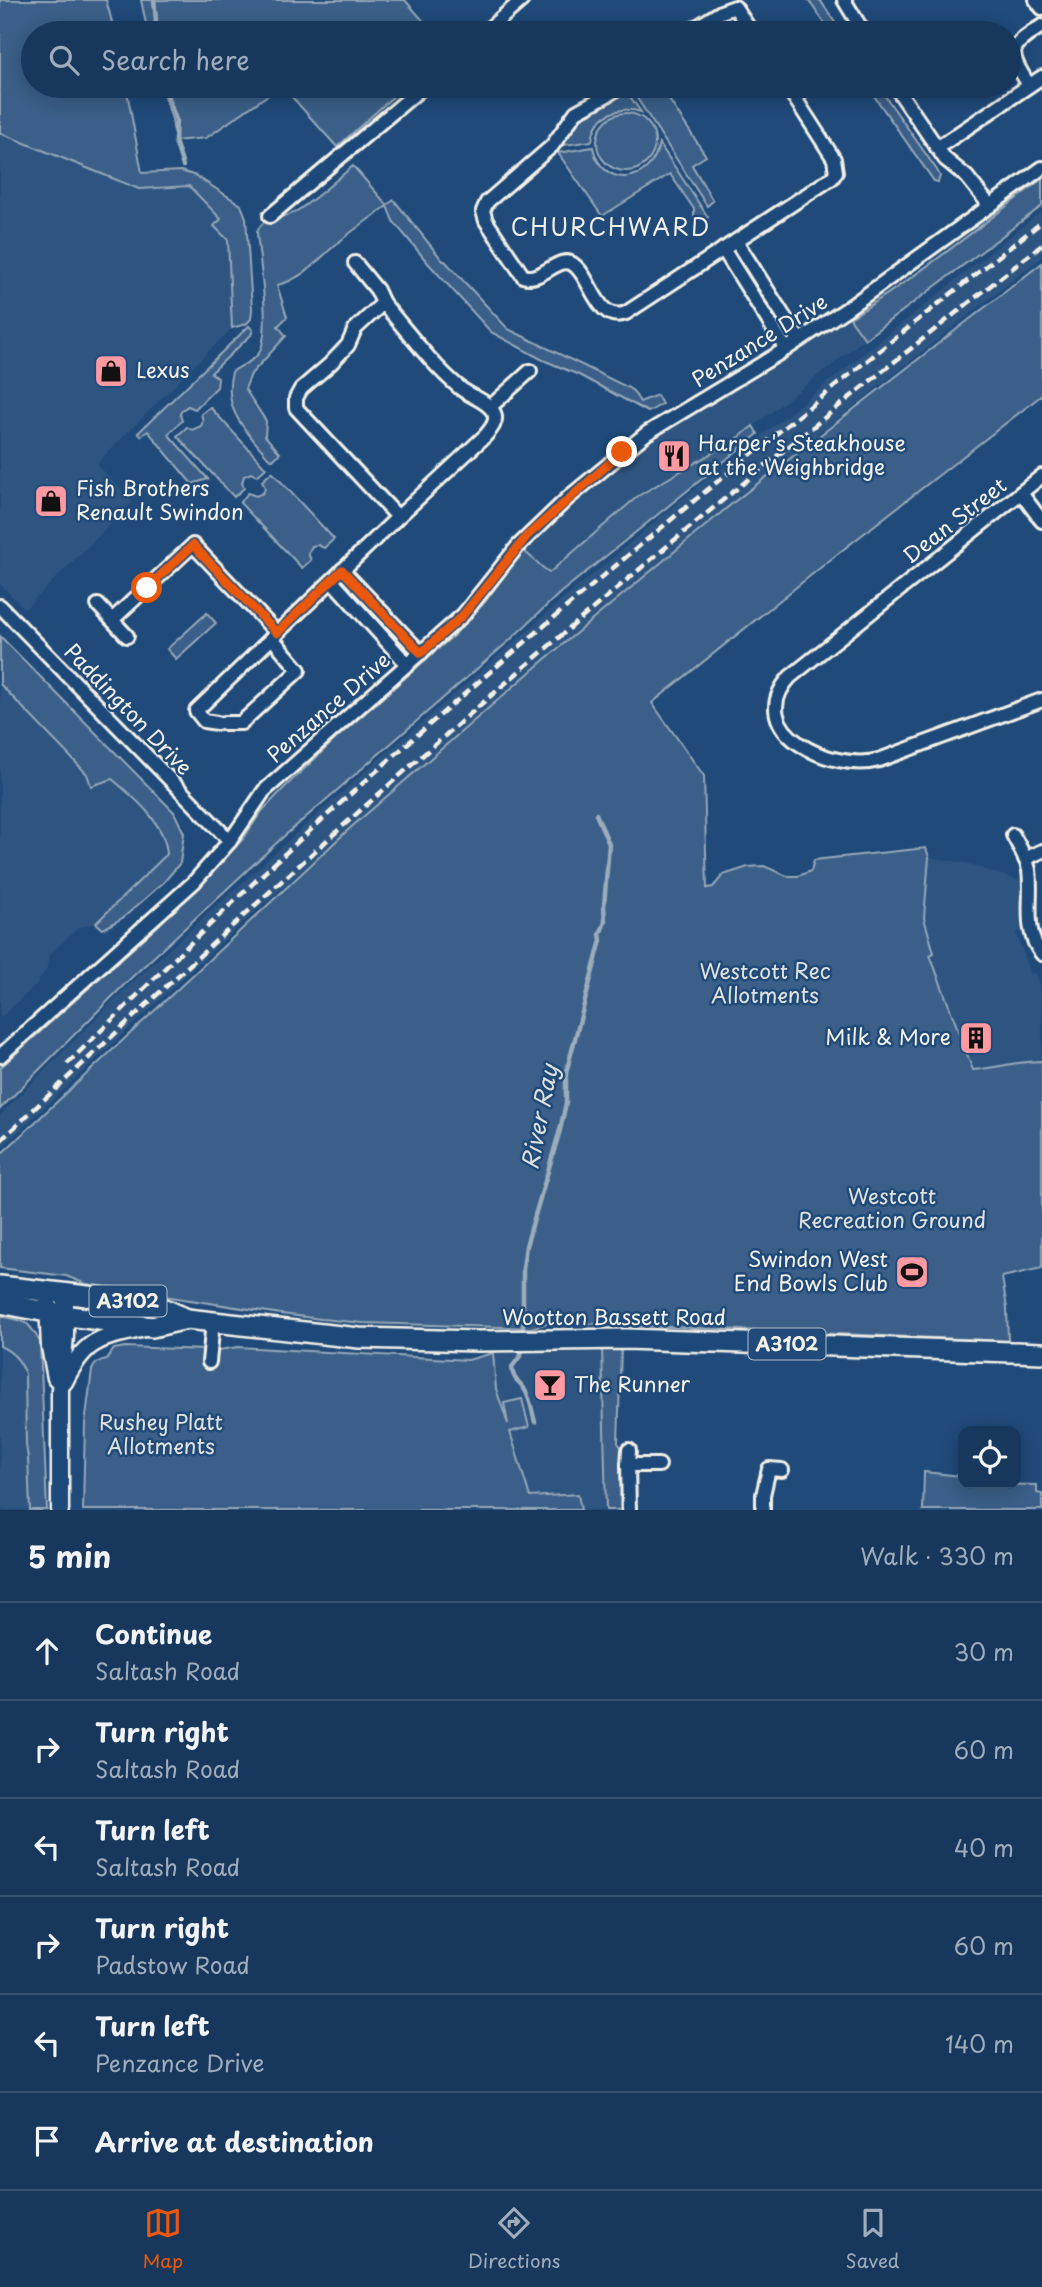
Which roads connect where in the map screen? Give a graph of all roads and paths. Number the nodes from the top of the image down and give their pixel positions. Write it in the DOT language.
graph roads {
  1 [pos="522,0"];
  2 [pos="1036,0"];
  3 [pos="846,1"];
  4 [pos="739,4"];
  5 [pos="1042,9"];
  6 [pos="498,21"];
  7 [pos="706,21"];
  8 [pos="747,21"];
  9 [pos="857,21"];
  10 [pos="1042,26"];
  11 [pos="1021,39"];
  12 [pos="1021,73"];
  13 [pos="1042,77"];
  14 [pos="1029,85"];
  15 [pos="1021,90"];
  16 [pos="410,98"];
  17 [pos="602,98"];
  18 [pos="795,98"];
  19 [pos="903,98"];
  20 [pos="1010,98"];
  21 [pos="937,148"];
  22 [pos="1042,168"];
  23 [pos="990,206"];
  24 [pos="270,216"];
  25 [pos="736,241"];
  26 [pos="723,249"];
  27 [pos="355,263"];
  28 [pos="383,303"];
  29 [pos="799,340"];
  30 [pos="786,349"];
  31 [pos="530,371"];
  32 [pos="490,407"];
  33 [pos="1042,476"];
  34 [pos="1021,494"];
  35 [pos="398,517"];
  36 [pos="1042,521"];
  37 [pos="342,570"];
  38 [pos="332,581"];
  39 [pos="97,605"];
  40 [pos="0,606"];
  41 [pos="112,620"];
  42 [pos="127,636"];
  43 [pos="275,636"];
  44 [pos="421,653"];
  45 [pos="408,665"];
  46 [pos="1042,700"];
  47 [pos="1013,835"];
  48 [pos="230,841"];
  49 [pos="1042,851"];
  50 [pos="1025,859"];
  51 [pos="1042,954"];
  52 [pos="0,1056"];
  53 [pos="0,1286"];
  54 [pos="57,1292"];
  55 [pos="0,1303"];
  56 [pos="57,1314"];
  57 [pos="187,1319"];
  58 [pos="213,1322"];
  59 [pos="152,1327"];
  60 [pos="1042,1353"];
  61 [pos="209,1363"];
  62 [pos="60,1390"];
  63 [pos="629,1450"];
  64 [pos="628,1465"];
  65 [pos="659,1465"];
  66 [pos="782,1470"];
  67 [pos="60,1510"];
  68 [pos="629,1510"];
  69 [pos="762,1510"];
  1 -- 6 [label="street"];
  2 -- 5 [label="street"];
  3 -- 9 [label="street"];
  4 -- 7 [label="street"];
  4 -- 8 [label="street"];
  10 -- 11 [label="street"];
  12 -- 14 [label="street"];
  13 -- 14 [label="street"];
  14 -- 15 [label="street"];
  16 -- 24 [label="street"];
  17 -- 26 [label="street"];
  18 -- 25 [label="street"];
  19 -- 21 [label="street"];
  20 -- 21 [label="street"];
  21 -- 23 [label="street"];
  22 -- 23 [label="street, Penzance Drive"];
  23 -- 29 [label="street, Penzance Drive"];
  25 -- 26 [label="street"];
  25 -- 29 [label="street"];
  26 -- 30 [label="street"];
  27 -- 28 [label="street"];
  28 -- 32 [label="street"];
  28 -- 35 [label="street"];
  29 -- 30 [label="street, Penzance Drive"];
  30 -- 44 [label="street, Penzance Drive"];
  31 -- 32 [label="street"];
  32 -- 35 [label="street"];
  33 -- 34 [label="street, Dean Street"];
  34 -- 36 [label="street"];
  34 -- 46 [label="street, Dean Street"];
  35 -- 37 [label="street"];
  37 -- 38 [label="street"];
  37 -- 44 [label="street"];
  38 -- 43 [label="street"];
  38 -- 45 [label="street"];
  39 -- 41 [label="street"];
  40 -- 48 [label="street, Paddington Drive"];
  41 -- 42 [label="street"];
  41 -- 43 [label="street"];
  43 -- 43 [label="street"];
  44 -- 45 [label="street, Penzance Drive"];
  45 -- 48 [label="street, Penzance Drive"];
  47 -- 50 [label="street"];
  48 -- 52 [label="street, Penzance Drive"];
  49 -- 50 [label="street"];
  50 -- 51 [label="street"];
  53 -- 54 [label="main road, Wootton Bassett Road / A3102"];
  54 -- 56 [label="main road"];
  54 -- 57 [label="main road, Wootton Bassett Road / A3102"];
  55 -- 56 [label="main road, Wootton Bassett Road / A3102"];
  56 -- 59 [label="main road, Wootton Bassett Road / A3102"];
  56 -- 62 [label="main road"];
  57 -- 58 [label="main road, Wootton Bassett Road / A3102"];
  57 -- 59 [label="main road, Wootton Bassett Road / A3102"];
  58 -- 60 [label="main road, Wootton Bassett Road / A3102"];
  58 -- 61 [label="street"];
  59 -- 62 [label="main road"];
  62 -- 67 [label="main road"];
  63 -- 64 [label="street"];
  64 -- 65 [label="street"];
  64 -- 68 [label="street"];
  66 -- 69 [label="street"];
}
